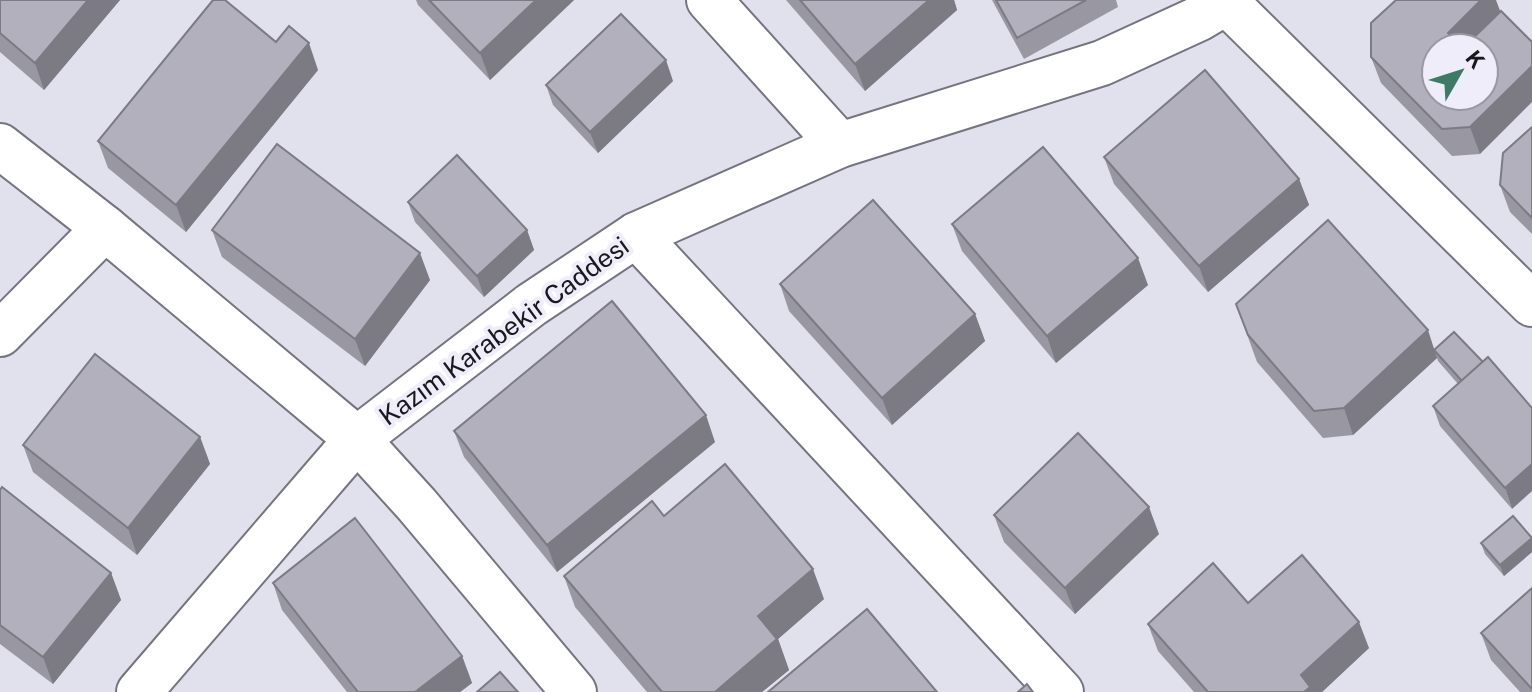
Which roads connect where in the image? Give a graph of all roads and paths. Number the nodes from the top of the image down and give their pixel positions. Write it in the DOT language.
graph roads {
  1 [pos="709,0"];
  2 [pos="1228,1"];
  3 [pos="840,145"];
  4 [pos="0,146"];
  5 [pos="105,228"];
  6 [pos="636,235"];
  7 [pos="1532,304"];
  8 [pos="0,334"];
  9 [pos="357,439"];
  10 [pos="139,692"];
  11 [pos="574,692"];
  12 [pos="1061,692"];
  1 -- 3 [label="street"];
  2 -- 3 [label="street, Kazım Karabekir Caddesi"];
  2 -- 7 [label="street"];
  3 -- 6 [label="street, Kazım Karabekir Caddesi"];
  4 -- 5 [label="street"];
  5 -- 8 [label="street"];
  5 -- 9 [label="street"];
  6 -- 9 [label="street, Kazım Karabekir Caddesi"];
  6 -- 12 [label="street"];
  9 -- 10 [label="street, Kazım Karabekir Caddesi"];
  9 -- 11 [label="street"];
}
